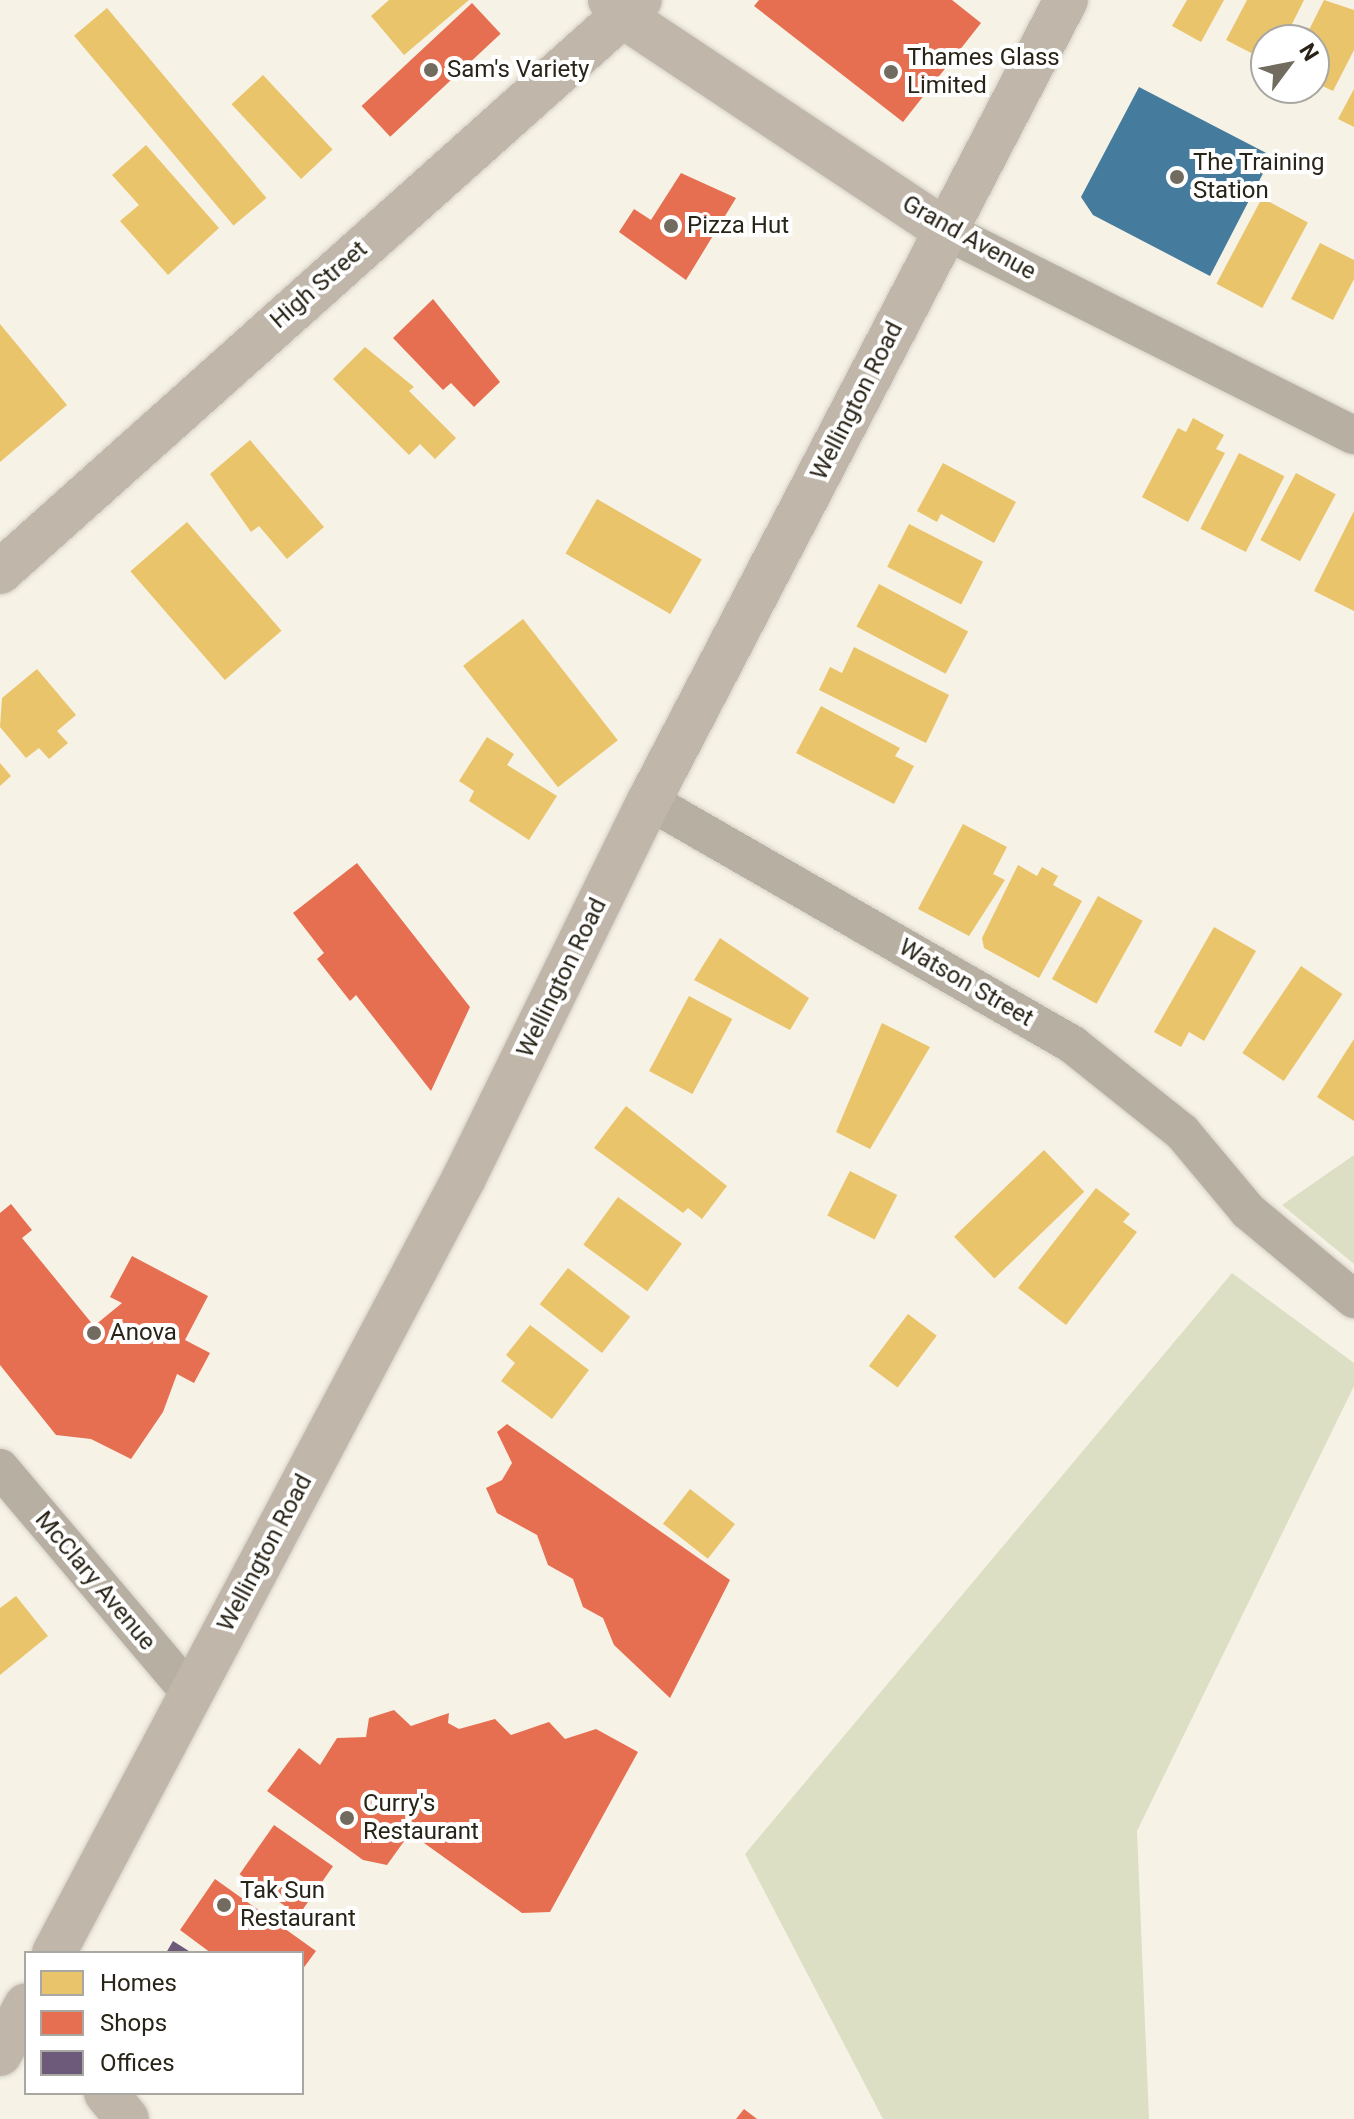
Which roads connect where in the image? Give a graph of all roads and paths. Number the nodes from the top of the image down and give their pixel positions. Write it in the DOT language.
graph roads {
  1 [pos="1066,0"];
  2 [pos="625,6"];
  3 [pos="946,231"];
  4 [pos="1354,435"];
  5 [pos="0,572"];
  6 [pos="649,801"];
  7 [pos="1354,1299"];
  8 [pos="0,1468"];
  9 [pos="191,1694"];
  10 [pos="55,1951"];
  11 [pos="24,2009"];
  12 [pos="0,2054"];
  13 [pos="108,2095"];
  14 [pos="127,2119"];
  1 -- 3 [label="main road, Wellington Road"];
  2 -- 3 [label="main road, Grand Avenue"];
  2 -- 5 [label="main road, High Street"];
  3 -- 4 [label="street, Grand Avenue"];
  3 -- 6 [label="main road, Wellington Road"];
  6 -- 7 [label="street, Watson Street"];
  6 -- 9 [label="main road, Wellington Road"];
  8 -- 9 [label="street, McClary Avenue"];
  9 -- 10 [label="main road, Wellington Road"];
  11 -- 12 [label="main road"];
  13 -- 14 [label="main road"];
}
